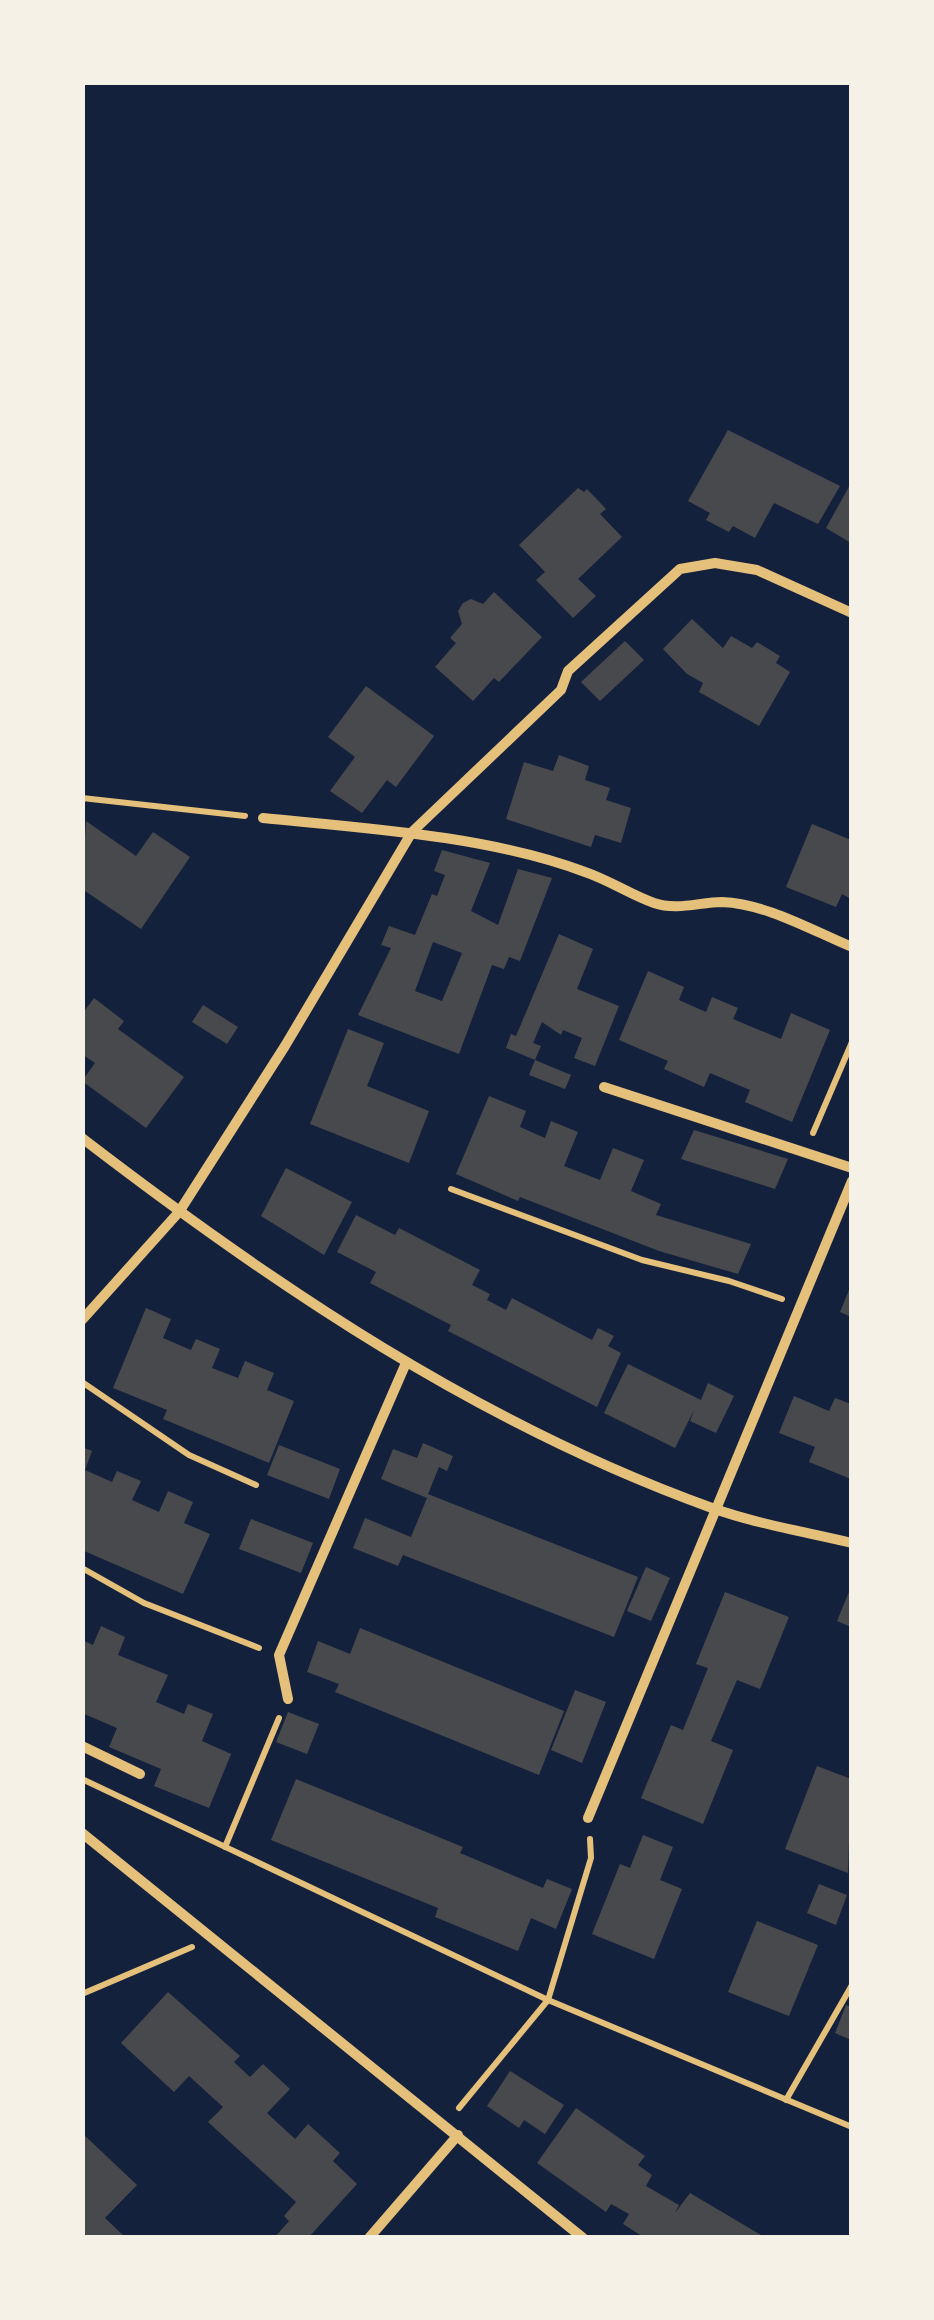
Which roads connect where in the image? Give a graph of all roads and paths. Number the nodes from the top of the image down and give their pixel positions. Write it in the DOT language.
graph roads {
  1 [pos="852,612"];
  2 [pos="82,798"];
  3 [pos="263,818"];
  4 [pos="412,832"];
  5 [pos="852,947"];
  6 [pos="852,1042"];
  7 [pos="604,1087"];
  8 [pos="82,1138"];
  9 [pos="805,1152"];
  10 [pos="852,1168"];
  11 [pos="852,1181"];
  12 [pos="451,1189"];
  13 [pos="178,1212"];
  14 [pos="800,1306"];
  15 [pos="82,1320"];
  16 [pos="406,1363"];
  17 [pos="82,1382"];
  18 [pos="256,1485"];
  19 [pos="716,1510"];
  20 [pos="852,1543"];
  21 [pos="82,1568"];
  22 [pos="279,1655"];
  23 [pos="288,1698"];
  24 [pos="82,1746"];
  25 [pos="140,1774"];
  26 [pos="82,1779"];
  27 [pos="588,1818"];
  28 [pos="82,1834"];
  29 [pos="225,1847"];
  30 [pos="214,1938"];
  31 [pos="852,1984"];
  32 [pos="82,1994"];
  33 [pos="548,2000"];
  34 [pos="786,2100"];
  35 [pos="445,2124"];
  36 [pos="852,2128"];
  37 [pos="458,2135"];
  38 [pos="370,2238"];
  39 [pos="583,2238"];
  1 -- 4 [label="street"];
  2 -- 3 [label="path"];
  3 -- 4 [label="street"];
  4 -- 5 [label="street"];
  4 -- 13 [label="street"];
  6 -- 9 [label="path"];
  7 -- 9 [label="street"];
  8 -- 13 [label="street"];
  9 -- 10 [label="street"];
  11 -- 14 [label="street"];
  12 -- 14 [label="path"];
  13 -- 15 [label="street"];
  13 -- 16 [label="street"];
  14 -- 19 [label="street"];
  16 -- 19 [label="street"];
  16 -- 22 [label="street"];
  17 -- 18 [label="path"];
  19 -- 20 [label="street"];
  19 -- 27 [label="street"];
  21 -- 22 [label="path"];
  22 -- 23 [label="street"];
  23 -- 29 [label="path"];
  24 -- 25 [label="street"];
  26 -- 29 [label="path"];
  27 -- 33 [label="path"];
  28 -- 30 [label="street"];
  29 -- 33 [label="path"];
  30 -- 32 [label="path"];
  30 -- 35 [label="street"];
  31 -- 34 [label="path"];
  33 -- 34 [label="path"];
  33 -- 35 [label="path"];
  34 -- 36 [label="path"];
  35 -- 37 [label="street"];
  37 -- 38 [label="street"];
  37 -- 39 [label="street"];
}
